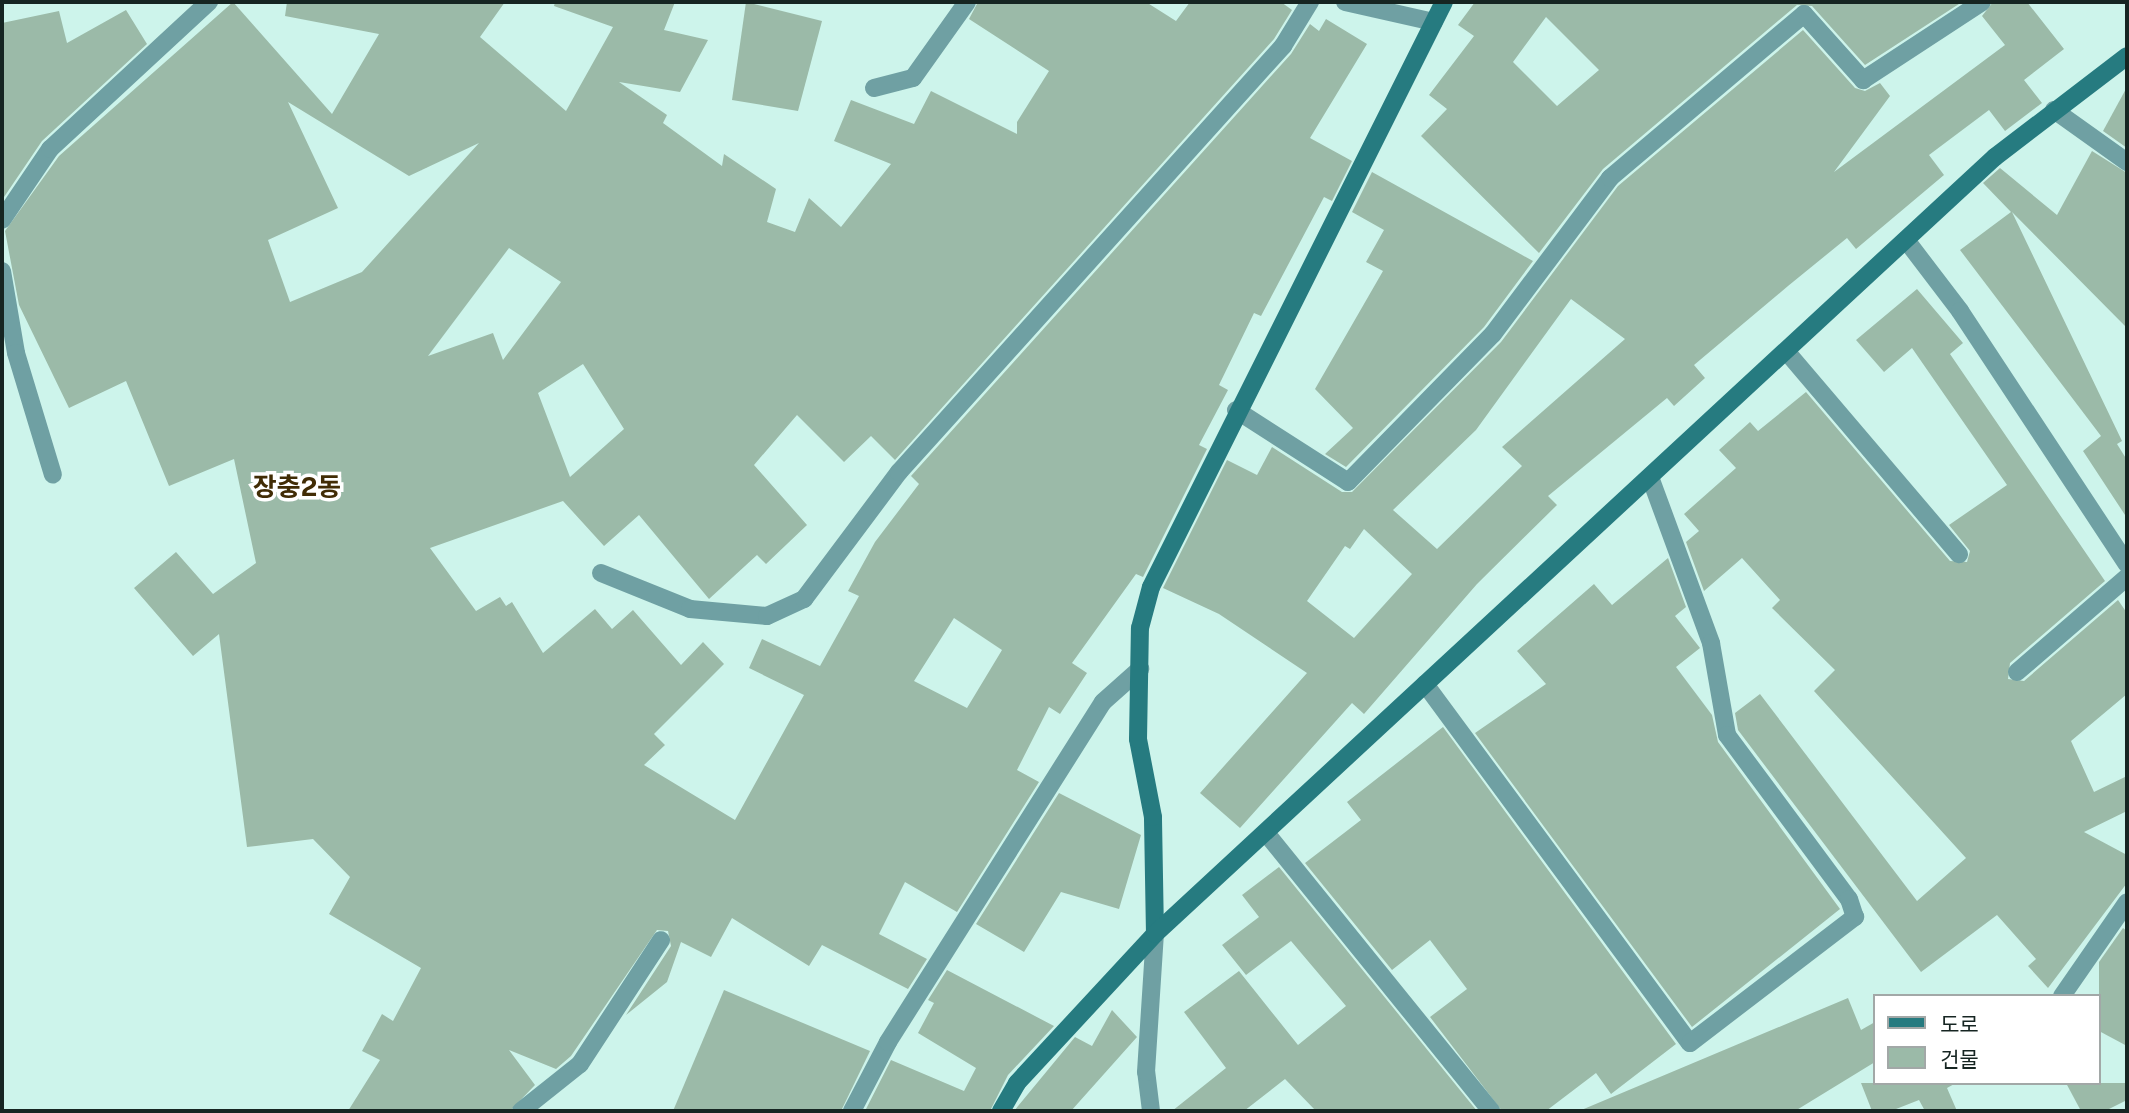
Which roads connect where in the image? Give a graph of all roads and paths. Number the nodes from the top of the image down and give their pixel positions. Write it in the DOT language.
graph roads {
  1 [pos="209,2"];
  2 [pos="967,2"];
  3 [pos="1310,2"];
  4 [pos="1345,2"];
  5 [pos="1444,2"];
  6 [pos="1982,2"];
  7 [pos="1809,8"];
  8 [pos="1434,22"];
  9 [pos="2127,56"];
  10 [pos="874,88"];
  11 [pos="2054,110"];
  12 [pos="2127,162"];
  13 [pos="2,220"];
  14 [pos="1906,240"];
  15 [pos="2,271"];
  16 [pos="1786,351"];
  17 [pos="1236,411"];
  18 [pos="53,475"];
  19 [pos="1650,478"];
  20 [pos="1959,554"];
  21 [pos="2127,564"];
  22 [pos="601,573"];
  23 [pos="2127,577"];
  24 [pos="1140,670"];
  25 [pos="2017,672"];
  26 [pos="1425,684"];
  27 [pos="1266,833"];
  28 [pos="2127,902"];
  29 [pos="2122,922"];
  30 [pos="1155,934"];
  31 [pos="661,940"];
  32 [pos="2064,994"];
  33 [pos="521,1111"];
  34 [pos="852,1111"];
  35 [pos="1001,1111"];
  36 [pos="1150,1111"];
  37 [pos="1491,1111"];
  1 -- 13 [label="street"];
  2 -- 10 [label="street"];
  3 -- 22 [label="street"];
  4 -- 8 [label="street"];
  5 -- 8 [label="street"];
  6 -- 7 [label="street"];
  7 -- 17 [label="street"];
  8 -- 17 [label="street"];
  9 -- 11 [label="street"];
  11 -- 12 [label="street"];
  11 -- 14 [label="street"];
  14 -- 16 [label="street"];
  14 -- 21 [label="street"];
  15 -- 18 [label="street"];
  16 -- 19 [label="street"];
  16 -- 20 [label="street"];
  17 -- 24 [label="street"];
  19 -- 26 [label="street"];
  19 -- 26 [label="street"];
  23 -- 25 [label="street"];
  24 -- 30 [label="street"];
  24 -- 34 [label="street"];
  26 -- 27 [label="street"];
  27 -- 30 [label="street"];
  27 -- 37 [label="street"];
  28 -- 29 [label="street"];
  29 -- 32 [label="street"];
  30 -- 35 [label="street"];
  30 -- 36 [label="street"];
  31 -- 33 [label="street"];
}
